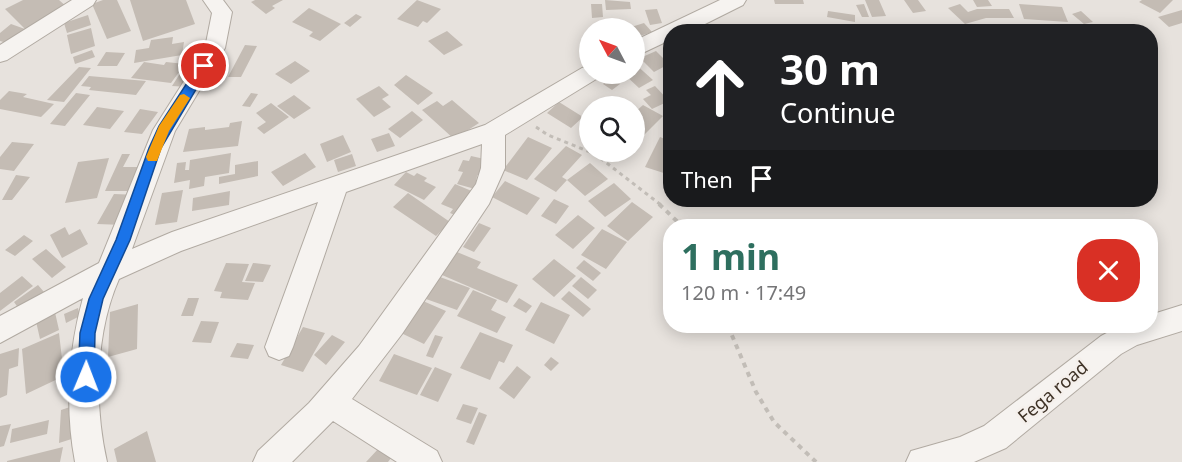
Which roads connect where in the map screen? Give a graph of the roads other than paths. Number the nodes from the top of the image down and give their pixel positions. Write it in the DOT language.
graph roads {
  1 [pos="86,0"];
  2 [pos="213,0"];
  3 [pos="736,0"];
  4 [pos="687,24"];
  5 [pos="663,36"];
  6 [pos="645,45"];
  7 [pos="0,55"];
  8 [pos="579,80"];
  9 [pos="493,132"];
  10 [pos="336,187"];
  11 [pos="106,272"];
  12 [pos="1182,318"];
  13 [pos="1158,326"];
  14 [pos="0,330"];
  15 [pos="1135,333"];
  16 [pos="279,347"];
  17 [pos="328,402"];
  18 [pos="91,462"];
  19 [pos="269,462"];
  20 [pos="426,462"];
  21 [pos="922,462"];
  1 -- 7 [label="street"];
  2 -- 11 [label="street"];
  3 -- 4 [label="street"];
  5 -- 6 [label="street"];
  8 -- 9 [label="street"];
  9 -- 10 [label="street"];
  9 -- 17 [label="street"];
  10 -- 11 [label="street"];
  10 -- 16 [label="street"];
  11 -- 14 [label="street"];
  11 -- 18 [label="street"];
  12 -- 13 [label="street, Fega road"];
  15 -- 21 [label="street, Fega road"];
  17 -- 19 [label="street"];
  17 -- 20 [label="street"];
}
